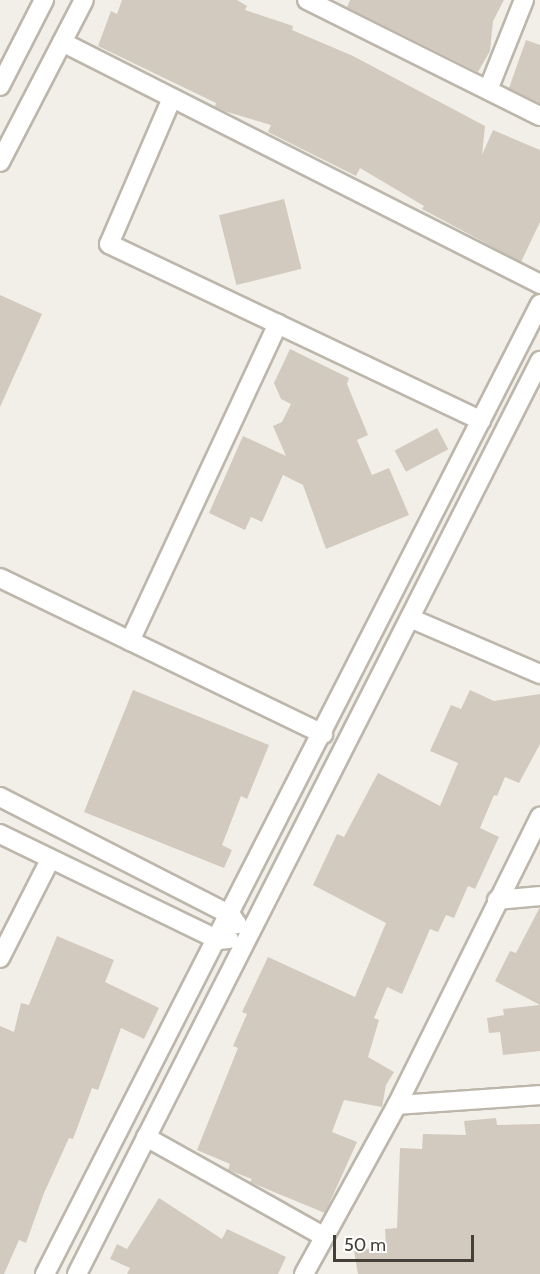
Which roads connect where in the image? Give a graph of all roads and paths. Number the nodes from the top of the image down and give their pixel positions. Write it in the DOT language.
graph roads {
  1 [pos="44,0"];
  2 [pos="84,0"];
  3 [pos="307,0"];
  4 [pos="524,0"];
  5 [pos="62,42"];
  6 [pos="0,86"];
  7 [pos="488,90"];
  8 [pos="172,98"];
  9 [pos="540,116"];
  10 [pos="0,162"];
  11 [pos="540,284"];
  12 [pos="540,304"];
  13 [pos="278,324"];
  14 [pos="540,361"];
  15 [pos="481,421"];
  16 [pos="0,578"];
  17 [pos="410,618"];
  18 [pos="130,641"];
  19 [pos="540,674"];
  20 [pos="322,734"];
  21 [pos="0,797"];
  22 [pos="540,817"];
  23 [pos="0,834"];
  24 [pos="50,860"];
  25 [pos="540,896"];
  26 [pos="497,900"];
  27 [pos="231,915"];
  28 [pos="248,938"];
  29 [pos="218,939"];
  30 [pos="0,958"];
  31 [pos="540,1095"];
  32 [pos="397,1105"];
  33 [pos="146,1137"];
  34 [pos="323,1236"];
  35 [pos="45,1274"];
  36 [pos="77,1274"];
  37 [pos="304,1274"];
  1 -- 6 [label="street"];
  2 -- 5 [label="street"];
  3 -- 7 [label="street"];
  4 -- 7 [label="street"];
  5 -- 8 [label="street"];
  5 -- 10 [label="street"];
  7 -- 9 [label="street"];
  8 -- 11 [label="street"];
  8 -- 13 [label="street"];
  12 -- 15 [label="street"];
  13 -- 15 [label="street"];
  13 -- 18 [label="street"];
  14 -- 17 [label="street"];
  15 -- 20 [label="street"];
  16 -- 18 [label="street"];
  17 -- 19 [label="street"];
  17 -- 28 [label="street"];
  18 -- 20 [label="street"];
  20 -- 27 [label="street"];
  21 -- 27 [label="street"];
  22 -- 26 [label="street"];
  23 -- 24 [label="street"];
  24 -- 29 [label="street"];
  24 -- 30 [label="street"];
  25 -- 26 [label="street"];
  26 -- 32 [label="street"];
  27 -- 28 [label="street"];
  27 -- 29 [label="street"];
  28 -- 29 [label="street"];
  28 -- 33 [label="street"];
  29 -- 35 [label="street"];
  31 -- 32 [label="street"];
  32 -- 34 [label="street"];
  33 -- 34 [label="street"];
  33 -- 36 [label="street"];
  34 -- 37 [label="street"];
}
